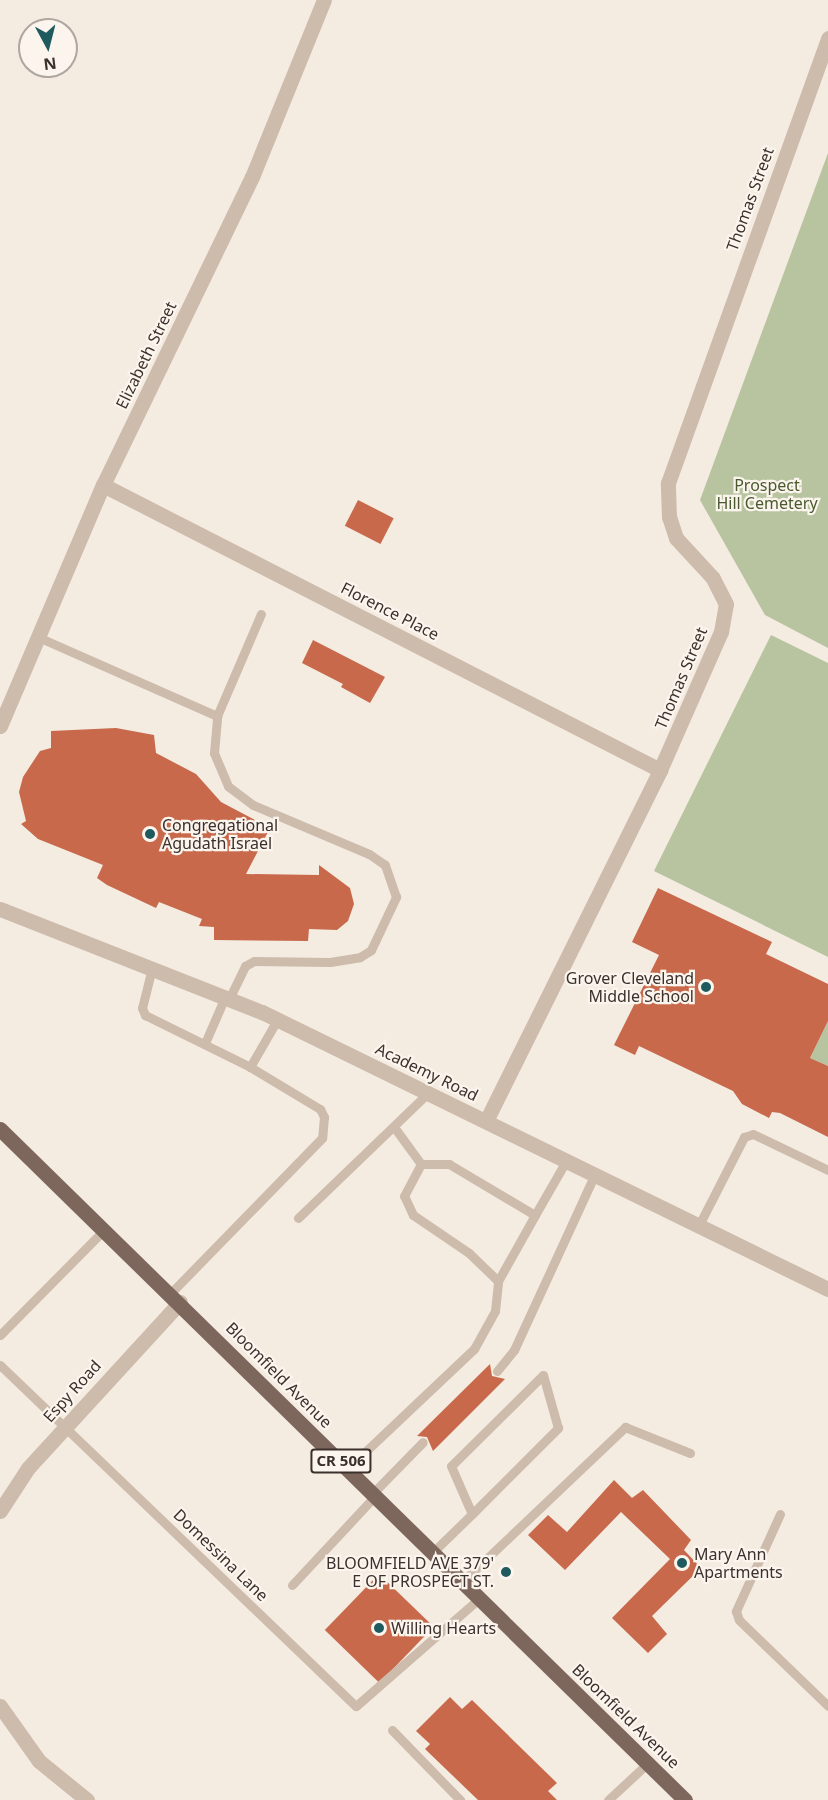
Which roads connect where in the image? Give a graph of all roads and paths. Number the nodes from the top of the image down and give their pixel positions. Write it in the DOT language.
graph roads {
  1 [pos="324,0"];
  2 [pos="828,38"];
  3 [pos="103,485"];
  4 [pos="261,614"];
  5 [pos="38,637"];
  6 [pos="218,716"];
  7 [pos="0,726"];
  8 [pos="660,770"];
  9 [pos="0,909"];
  10 [pos="152,968"];
  11 [pos="227,998"];
  12 [pos="277,1020"];
  13 [pos="205,1043"];
  14 [pos="250,1067"];
  15 [pos="428,1093"];
  16 [pos="486,1121"];
  17 [pos="394,1127"];
  18 [pos="0,1129"];
  19 [pos="566,1161"];
  20 [pos="421,1164"];
  21 [pos="828,1170"];
  22 [pos="595,1174"];
  23 [pos="535,1215"];
  24 [pos="298,1218"];
  25 [pos="699,1225"];
  26 [pos="105,1229"];
  27 [pos="498,1281"];
  28 [pos="828,1289"];
  29 [pos="175,1298"];
  30 [pos="0,1319"];
  31 [pos="8,1327"];
  32 [pos="0,1335"];
  33 [pos="0,1365"];
  34 [pos="496,1371"];
  35 [pos="65,1426"];
  36 [pos="423,1442"];
  37 [pos="690,1453"];
  38 [pos="348,1468"];
  39 [pos="375,1494"];
  40 [pos="0,1511"];
  41 [pos="780,1514"];
  42 [pos="472,1515"];
  43 [pos="433,1552"];
  44 [pos="463,1581"];
  45 [pos="292,1585"];
  46 [pos="480,1598"];
  47 [pos="0,1706"];
  48 [pos="828,1706"];
  49 [pos="392,1730"];
  50 [pos="648,1762"];
  51 [pos="87,1800"];
  52 [pos="460,1800"];
  53 [pos="608,1800"];
  54 [pos="685,1800"];
  1 -- 3 [label="street, Elizabeth Street"];
  2 -- 8 [label="street, Thomas Street"];
  3 -- 5 [label="street, Elizabeth Street"];
  3 -- 8 [label="street, Florence Place"];
  4 -- 6 [label="lane"];
  5 -- 6 [label="lane"];
  5 -- 7 [label="street, Elizabeth Street"];
  6 -- 11 [label="lane"];
  8 -- 16 [label="street, Thomas Street"];
  9 -- 10 [label="street, Academy Road"];
  10 -- 11 [label="street, Academy Road"];
  10 -- 13 [label="lane"];
  11 -- 12 [label="street, Academy Road"];
  11 -- 13 [label="lane"];
  12 -- 14 [label="lane"];
  12 -- 15 [label="street, Academy Road"];
  13 -- 14 [label="lane"];
  14 -- 29 [label="lane"];
  15 -- 16 [label="street, Academy Road"];
  15 -- 17 [label="lane"];
  16 -- 19 [label="street, Academy Road"];
  17 -- 20 [label="lane"];
  17 -- 24 [label="lane"];
  18 -- 26 [label="main road, Bloomfield Avenue / CR 506"];
  19 -- 22 [label="street, Academy Road"];
  19 -- 23 [label="lane"];
  20 -- 23 [label="lane"];
  20 -- 27 [label="lane"];
  21 -- 25 [label="lane"];
  22 -- 25 [label="street, Academy Road"];
  22 -- 34 [label="lane"];
  23 -- 27 [label="lane"];
  25 -- 28 [label="street, Academy Road"];
  26 -- 29 [label="main road, Bloomfield Avenue / CR 506"];
  26 -- 31 [label="lane"];
  27 -- 38 [label="lane"];
  29 -- 35 [label="street, Espy Road"];
  29 -- 38 [label="main road, Bloomfield Avenue / CR 506"];
  30 -- 31 [label="lane"];
  31 -- 32 [label="lane"];
  33 -- 35 [label="lane, Domessina Lane"];
  35 -- 40 [label="street, Espy Road"];
  35 -- 46 [label="lane, Domessina Lane"];
  36 -- 39 [label="lane"];
  37 -- 44 [label="lane"];
  38 -- 39 [label="main road, Bloomfield Avenue / CR 506"];
  39 -- 43 [label="main road, Bloomfield Avenue / CR 506"];
  39 -- 45 [label="lane"];
  41 -- 48 [label="lane"];
  42 -- 42 [label="lane"];
  42 -- 43 [label="lane"];
  43 -- 44 [label="main road, Bloomfield Avenue / CR 506"];
  44 -- 46 [label="main road, Bloomfield Avenue / CR 506"];
  46 -- 50 [label="main road, Bloomfield Avenue / CR 506"];
  47 -- 51 [label="street"];
  49 -- 52 [label="lane"];
  50 -- 53 [label="lane"];
  50 -- 54 [label="main road, Bloomfield Avenue / CR 506"];
}
